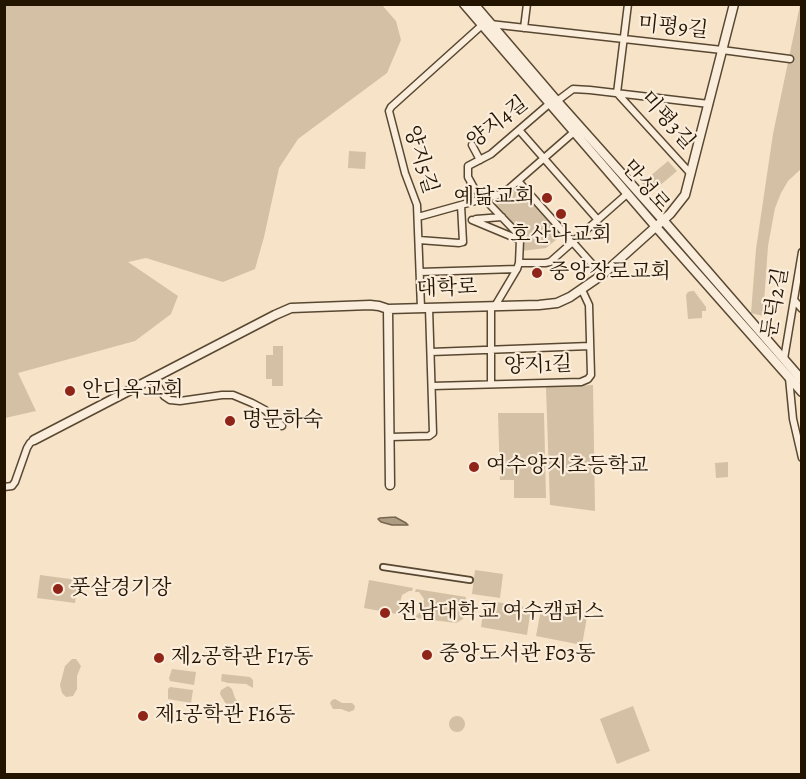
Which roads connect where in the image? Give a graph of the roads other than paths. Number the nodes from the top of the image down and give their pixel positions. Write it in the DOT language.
graph roads {
  1 [pos="464,4"];
  2 [pos="474,4"];
  3 [pos="527,4"];
  4 [pos="628,4"];
  5 [pos="734,4"];
  6 [pos="486,25"];
  7 [pos="524,28"];
  8 [pos="623,39"];
  9 [pos="722,50"];
  10 [pos="790,60"];
  11 [pos="617,93"];
  12 [pos="553,102"];
  13 [pos="708,104"];
  14 [pos="519,130"];
  15 [pos="574,132"];
  16 [pos="472,145"];
  17 [pos="544,158"];
  18 [pos="480,160"];
  19 [pos="691,174"];
  20 [pos="519,181"];
  21 [pos="627,194"];
  22 [pos="484,199"];
  23 [pos="461,206"];
  24 [pos="418,217"];
  25 [pos="502,217"];
  26 [pos="472,220"];
  27 [pos="598,220"];
  28 [pos="663,220"];
  29 [pos="462,221"];
  30 [pos="656,226"];
  31 [pos="419,240"];
  32 [pos="520,240"];
  33 [pos="573,242"];
  34 [pos="801,252"];
  35 [pos="518,266"];
  36 [pos="420,272"];
  37 [pos="602,275"];
  38 [pos="582,290"];
  39 [pos="794,300"];
  40 [pos="493,306"];
  41 [pos="425,308"];
  42 [pos="388,309"];
  43 [pos="801,309"];
  44 [pos="590,346"];
  45 [pos="491,350"];
  46 [pos="431,352"];
  47 [pos="784,359"];
  48 [pos="789,377"];
  49 [pos="153,378"];
  50 [pos="801,380"];
  51 [pos="491,384"];
  52 [pos="432,386"];
  53 [pos="801,392"];
  54 [pos="282,426"];
  55 [pos="390,437"];
  56 [pos="34,440"];
  57 [pos="801,458"];
  58 [pos="390,485"];
  59 [pos="4,487"];
  60 [pos="383,567"];
  61 [pos="470,580"];
  1 -- 6 [label="street, 만성로"];
  2 -- 6 [label="street, 만성로"];
  3 -- 7 [label="street"];
  4 -- 8 [label="street"];
  5 -- 9 [label="street, 미평3길"];
  6 -- 7 [label="street, 미평9길"];
  6 -- 12 [label="street, 만성로"];
  6 -- 24 [label="street, 양지5길"];
  7 -- 8 [label="street, 미평9길"];
  8 -- 9 [label="street, 미평9길"];
  8 -- 11 [label="street"];
  9 -- 10 [label="street, 미평9길"];
  9 -- 13 [label="street, 미평3길"];
  11 -- 12 [label="street, 미평3길"];
  11 -- 13 [label="street, 미평3길"];
  11 -- 19 [label="street, 미평3길"];
  12 -- 14 [label="street, 양지4길"];
  12 -- 15 [label="street, 만성로"];
  12 -- 28 [label="street, 만성로"];
  13 -- 19 [label="street, 미평3길"];
  14 -- 17 [label="street"];
  14 -- 18 [label="street, 양지4길"];
  15 -- 17 [label="street"];
  15 -- 21 [label="street, 만성로"];
  16 -- 18 [label="street"];
  17 -- 20 [label="street"];
  17 -- 27 [label="street"];
  18 -- 22 [label="street, 양지4길"];
  19 -- 28 [label="street, 미평3길"];
  20 -- 22 [label="street"];
  20 -- 33 [label="street"];
  21 -- 27 [label="street"];
  21 -- 30 [label="street, 만성로"];
  22 -- 23 [label="street"];
  22 -- 25 [label="street"];
  23 -- 24 [label="street"];
  23 -- 29 [label="street"];
  24 -- 31 [label="street, 양지5길"];
  25 -- 26 [label="street"];
  25 -- 32 [label="street"];
  26 -- 29 [label="street"];
  26 -- 32 [label="street"];
  27 -- 33 [label="street"];
  28 -- 30 [label="street, 미평3길"];
  28 -- 47 [label="street, 만성로"];
  29 -- 31 [label="street"];
  30 -- 37 [label="street, 대학로"];
  30 -- 48 [label="street, 만성로"];
  31 -- 36 [label="street, 양지5길"];
  32 -- 35 [label="street"];
  33 -- 35 [label="street"];
  33 -- 37 [label="street"];
  34 -- 39 [label="street, 둔덕2길"];
  35 -- 36 [label="street"];
  35 -- 40 [label="street"];
  36 -- 41 [label="street, 양지5길"];
  37 -- 38 [label="street, 대학로"];
  38 -- 40 [label="street, 대학로"];
  38 -- 44 [label="street, 양지1길"];
  39 -- 43 [label="street"];
  39 -- 47 [label="street, 둔덕2길"];
  40 -- 41 [label="street, 대학로"];
  40 -- 45 [label="street, 양지1길"];
  41 -- 42 [label="street, 대학로"];
  41 -- 46 [label="street"];
  42 -- 49 [label="street"];
  42 -- 55 [label="street, 대학로"];
  44 -- 45 [label="street, 양지1길"];
  44 -- 51 [label="street, 양지1길"];
  45 -- 46 [label="street, 양지1길"];
  45 -- 51 [label="street, 양지1길"];
  46 -- 52 [label="street"];
  47 -- 50 [label="street, 만성로"];
  48 -- 53 [label="street, 만성로"];
  48 -- 57 [label="street"];
  49 -- 54 [label="street"];
  49 -- 56 [label="street"];
  51 -- 52 [label="street, 양지1길"];
  52 -- 55 [label="street"];
  55 -- 58 [label="street, 대학로"];
  56 -- 59 [label="street"];
  60 -- 61 [label="street"];
}
